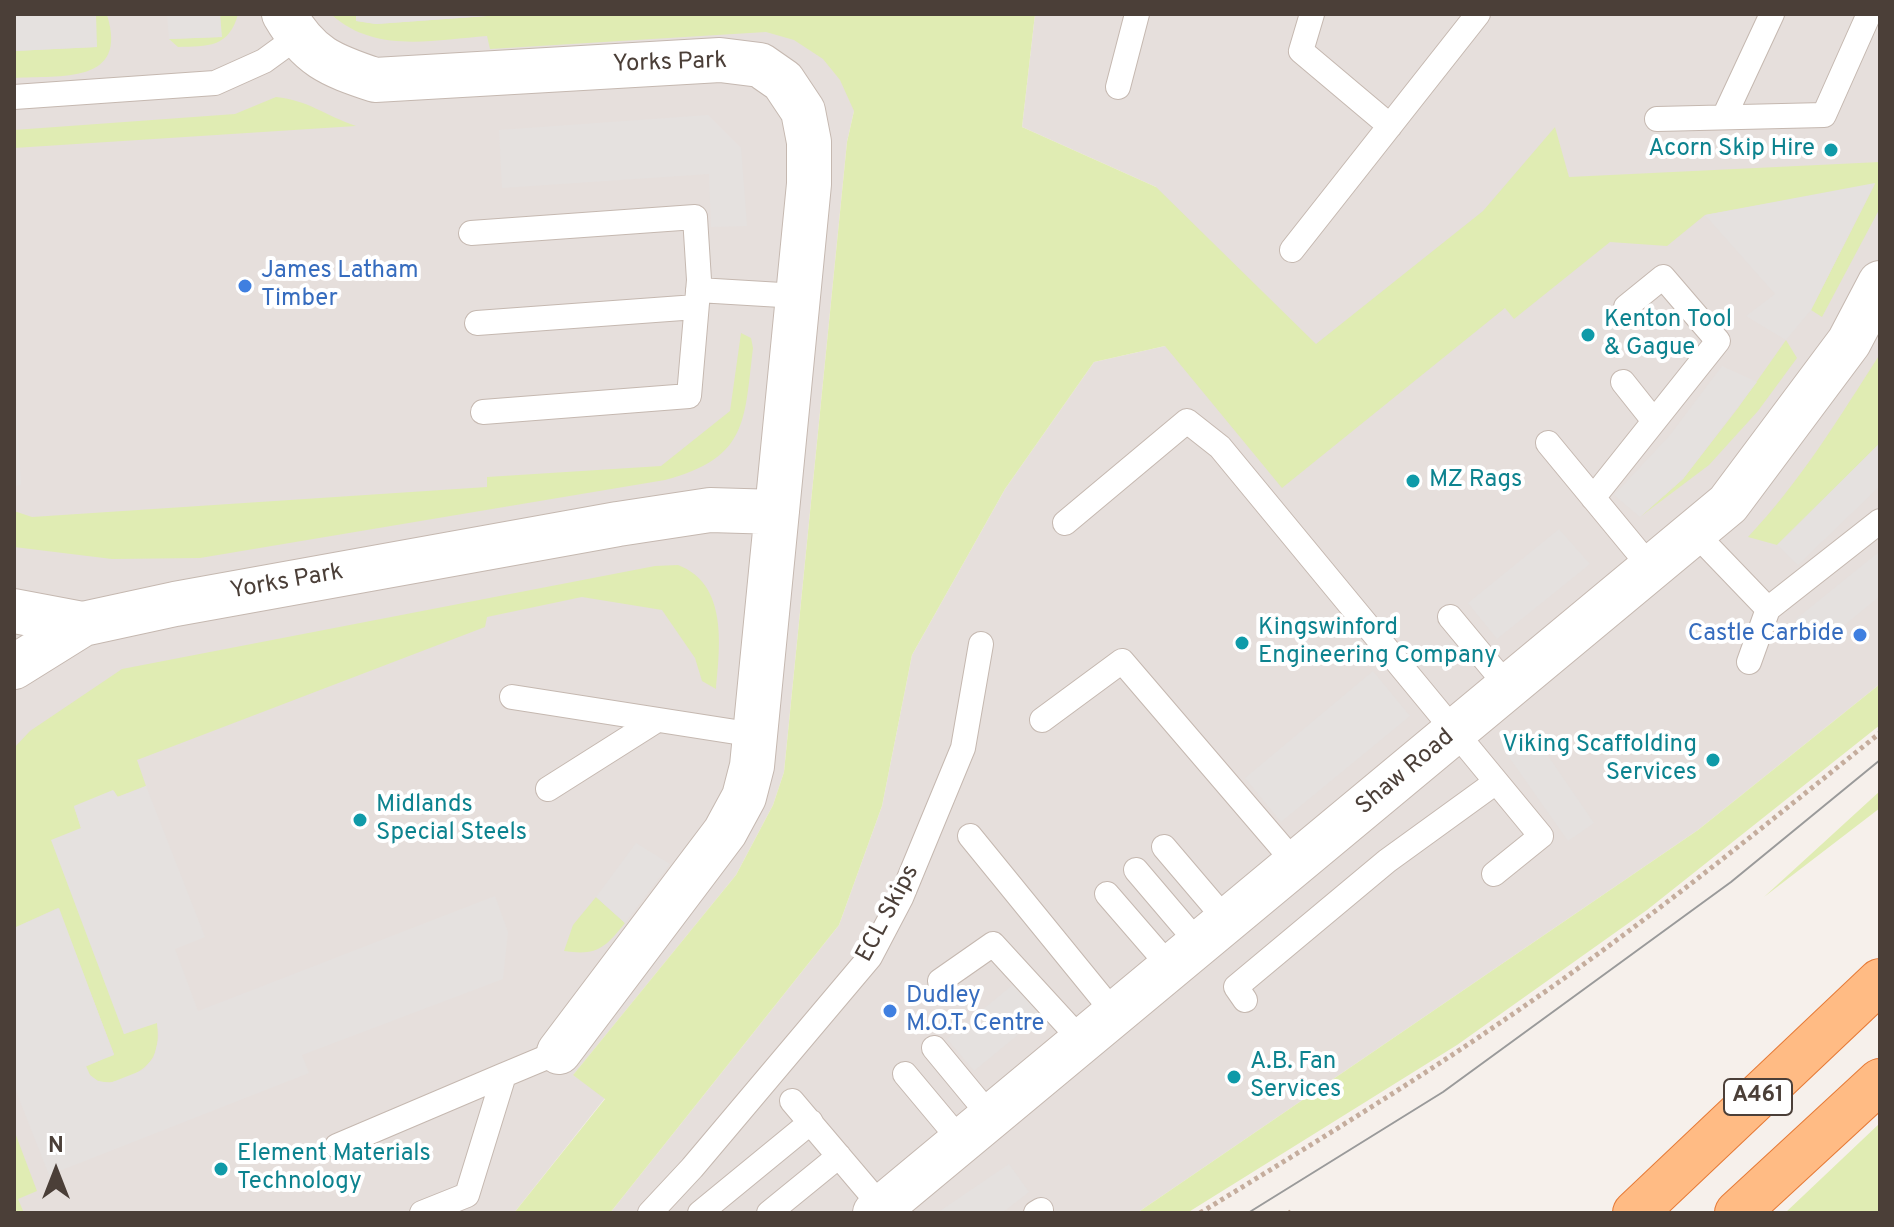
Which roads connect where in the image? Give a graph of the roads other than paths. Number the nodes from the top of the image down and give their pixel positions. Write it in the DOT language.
graph roads {
  1 [pos="1137,14"];
  2 [pos="1312,14"];
  3 [pos="1478,14"];
  4 [pos="1772,14"];
  5 [pos="1869,14"];
  6 [pos="291,25"];
  7 [pos="1118,87"];
  8 [pos="14,97"];
  9 [pos="1724,117"];
  10 [pos="1657,119"];
  11 [pos="1390,126"];
  12 [pos="471,233"];
  13 [pos="1292,250"];
  14 [pos="1880,283"];
  15 [pos="798,296"];
  16 [pos="697,298"];
  17 [pos="1626,307"];
  18 [pos="477,323"];
  19 [pos="1623,382"];
  20 [pos="483,412"];
  21 [pos="1654,421"];
  22 [pos="1548,443"];
  23 [pos="1593,498"];
  24 [pos="777,512"];
  25 [pos="1880,521"];
  26 [pos="1065,523"];
  27 [pos="1695,533"];
  28 [pos="1652,569"];
  29 [pos="1768,609"];
  30 [pos="14,611"];
  31 [pos="1450,617"];
  32 [pos="83,624"];
  33 [pos="981,644"];
  34 [pos="1749,662"];
  35 [pos="14,667"];
  36 [pos="1509,688"];
  37 [pos="512,697"];
  38 [pos="657,720"];
  39 [pos="1042,720"];
  40 [pos="1456,732"];
  41 [pos="755,735"];
  42 [pos="1496,782"];
  43 [pos="548,789"];
  44 [pos="970,836"];
  45 [pos="1164,847"];
  46 [pos="1296,864"];
  47 [pos="1136,870"];
  48 [pos="1494,874"];
  49 [pos="1107,894"];
  50 [pos="1199,945"];
  51 [pos="940,981"];
  52 [pos="1880,981"];
  53 [pos="1245,1000"];
  54 [pos="1099,1028"];
  55 [pos="934,1048"];
  56 [pos="559,1052"];
  57 [pos="905,1074"];
  58 [pos="504,1075"];
  59 [pos="1880,1081"];
  60 [pos="792,1101"];
  61 [pos="811,1122"];
  62 [pos="976,1129"];
  63 [pos="337,1146"];
  64 [pos="839,1156"];
  65 [pos="882,1211"];
  66 [pos="422,1213"];
  67 [pos="650,1213"];
  68 [pos="700,1213"];
  69 [pos="769,1213"];
  70 [pos="1635,1213"];
  71 [pos="1737,1213"];
  1 -- 7 [label="lane"];
  2 -- 11 [label="lane"];
  3 -- 11 [label="lane"];
  4 -- 9 [label="lane"];
  5 -- 9 [label="lane"];
  6 -- 8 [label="lane"];
  6 -- 15 [label="street, Yorks Park"];
  9 -- 10 [label="lane"];
  11 -- 13 [label="lane"];
  12 -- 16 [label="lane"];
  14 -- 27 [label="street, Shaw Road"];
  15 -- 16 [label="lane"];
  15 -- 24 [label="street, Yorks Park"];
  16 -- 18 [label="lane"];
  16 -- 20 [label="lane"];
  17 -- 21 [label="lane"];
  19 -- 21 [label="lane"];
  21 -- 23 [label="lane"];
  22 -- 23 [label="lane"];
  23 -- 28 [label="lane"];
  24 -- 32 [label="street, Yorks Park"];
  24 -- 41 [label="street, Yorks Park"];
  25 -- 29 [label="lane"];
  26 -- 40 [label="lane"];
  27 -- 28 [label="street, Shaw Road"];
  27 -- 29 [label="lane"];
  28 -- 36 [label="street, Shaw Road"];
  29 -- 34 [label="lane"];
  30 -- 32 [label="street, Yorks Park"];
  31 -- 36 [label="lane"];
  32 -- 35 [label="street, Yorks Park"];
  33 -- 67 [label="lane, ECL Skips"];
  36 -- 40 [label="street, Shaw Road"];
  37 -- 38 [label="lane"];
  38 -- 41 [label="lane"];
  38 -- 43 [label="lane"];
  39 -- 46 [label="lane"];
  40 -- 42 [label="lane"];
  40 -- 46 [label="street, Shaw Road"];
  41 -- 56 [label="street, Yorks Park"];
  42 -- 48 [label="lane"];
  42 -- 53 [label="lane"];
  44 -- 54 [label="lane"];
  45 -- 50 [label="lane"];
  46 -- 50 [label="street, Shaw Road"];
  47 -- 50 [label="lane"];
  49 -- 50 [label="lane"];
  50 -- 54 [label="street, Shaw Road"];
  51 -- 54 [label="lane"];
  52 -- 70 [label="highway, A461"];
  54 -- 62 [label="street, Shaw Road"];
  55 -- 62 [label="lane"];
  56 -- 58 [label="lane"];
  57 -- 62 [label="lane"];
  58 -- 63 [label="lane"];
  58 -- 66 [label="lane"];
  59 -- 71 [label="highway, A461"];
  60 -- 61 [label="lane"];
  61 -- 64 [label="lane"];
  61 -- 68 [label="lane"];
  62 -- 65 [label="street, Shaw Road"];
  64 -- 65 [label="lane"];
  64 -- 69 [label="lane"];
}
